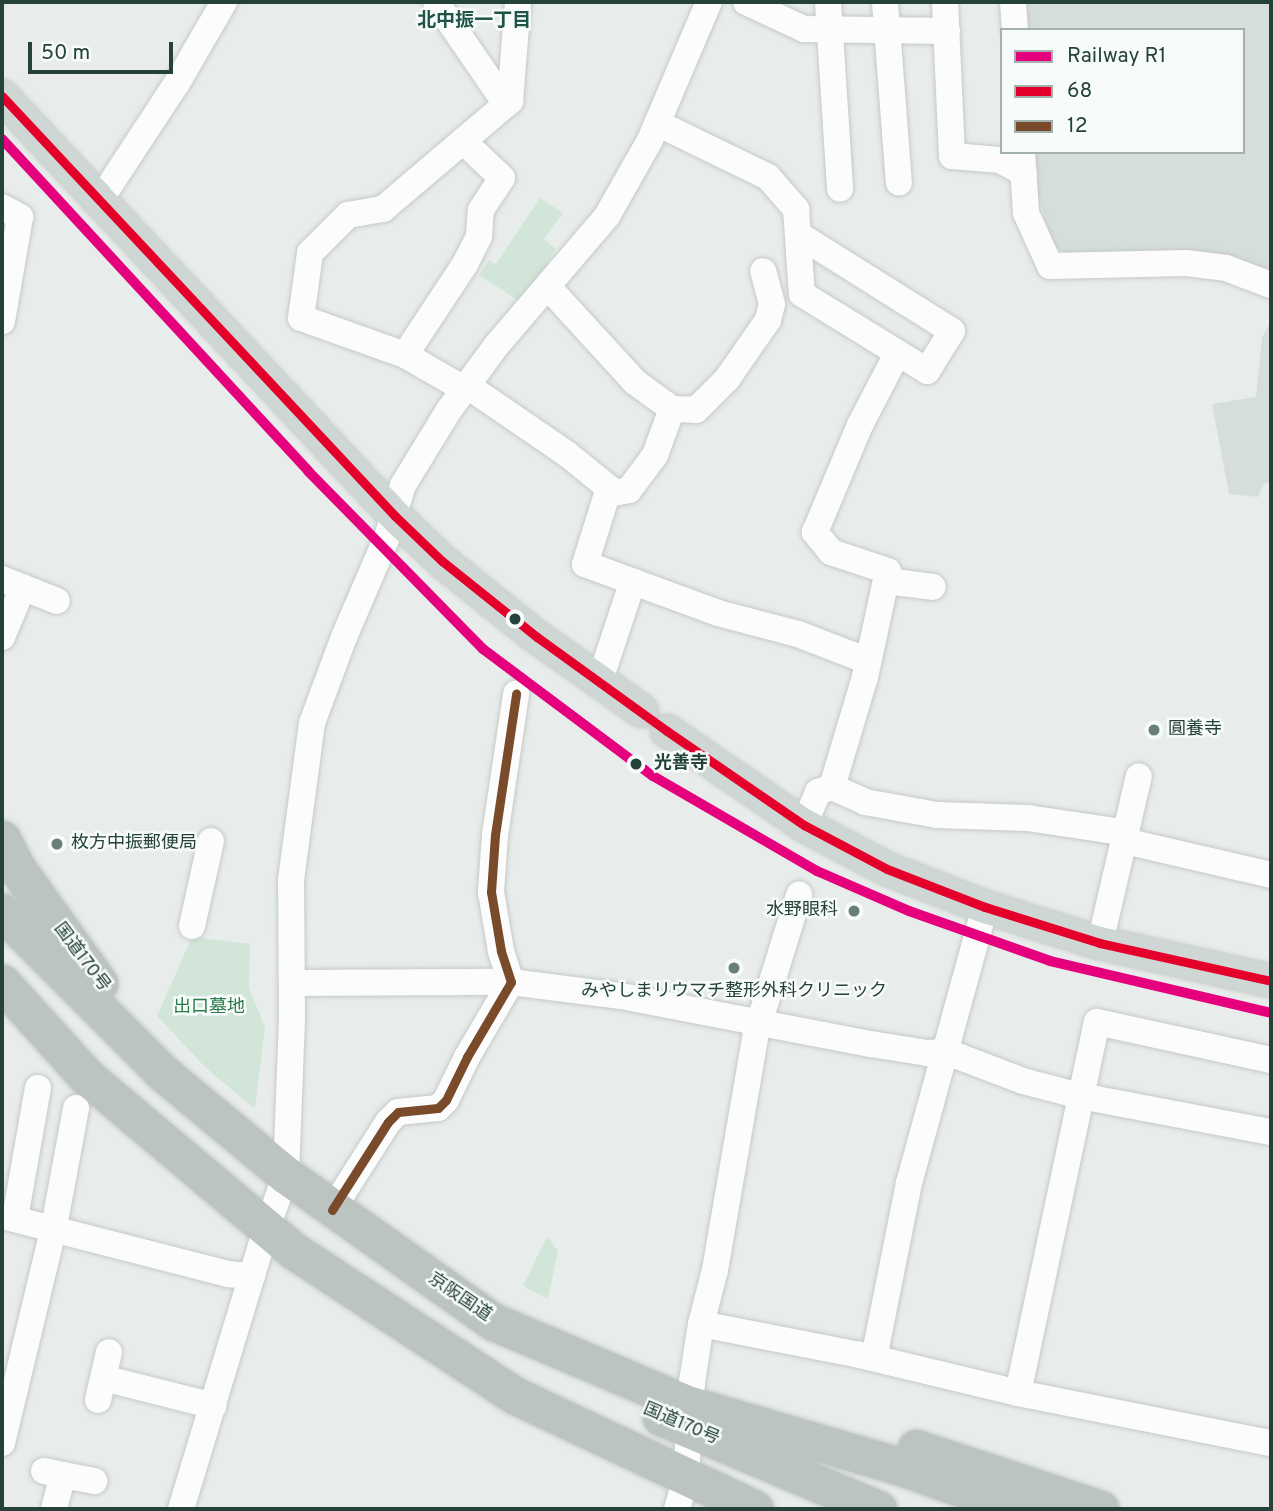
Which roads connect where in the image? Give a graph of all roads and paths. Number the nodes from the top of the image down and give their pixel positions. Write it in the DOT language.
graph roads {
  1 [pos="223,2"];
  2 [pos="436,2"];
  3 [pos="518,2"];
  4 [pos="709,2"];
  5 [pos="746,2"];
  6 [pos="885,2"];
  7 [pos="945,2"];
  8 [pos="1013,2"];
  9 [pos="829,15"];
  10 [pos="1014,28"];
  11 [pos="887,30"];
  12 [pos="947,31"];
  13 [pos="2,96"];
  14 [pos="506,104"];
  15 [pos="657,123"];
  16 [pos="463,141"];
  17 [pos="1023,163"];
  18 [pos="899,182"];
  19 [pos="840,189"];
  20 [pos="100,201"];
  21 [pos="2,206"];
  22 [pos="799,235"];
  23 [pos="763,271"];
  24 [pos="1271,285"];
  25 [pos="548,287"];
  26 [pos="5,294"];
  27 [pos="2,321"];
  28 [pos="897,354"];
  29 [pos="405,355"];
  30 [pos="470,390"];
  31 [pos="672,409"];
  32 [pos="607,494"];
  33 [pos="395,516"];
  34 [pos="633,581"];
  35 [pos="887,581"];
  36 [pos="12,583"];
  37 [pos="933,587"];
  38 [pos="57,601"];
  39 [pos="2,637"];
  40 [pos="868,661"];
  41 [pos="600,680"];
  42 [pos="516,694"];
  43 [pos="642,711"];
  44 [pos="667,731"];
  45 [pos="1139,776"];
  46 [pos="832,787"];
  47 [pos="804,825"];
  48 [pos="1126,837"];
  49 [pos="2,839"];
  50 [pos="211,841"];
  51 [pos="1271,875"];
  52 [pos="799,895"];
  53 [pos="985,907"];
  54 [pos="2,912"];
  55 [pos="192,926"];
  56 [pos="1100,943"];
  57 [pos="1271,981"];
  58 [pos="511,982"];
  59 [pos="2,983"];
  60 [pos="292,983"];
  61 [pos="760,1022"];
  62 [pos="947,1052"];
  63 [pos="1271,1060"];
  64 [pos="163,1073"];
  65 [pos="38,1088"];
  66 [pos="1080,1096"];
  67 [pos="76,1108"];
  68 [pos="1271,1132"];
  69 [pos="286,1175"];
  70 [pos="332,1210"];
  71 [pos="8,1217"];
  72 [pos="54,1227"];
  73 [pos="266,1230"];
  74 [pos="253,1276"];
  75 [pos="701,1324"];
  76 [pos="109,1352"];
  77 [pos="874,1358"];
  78 [pos="1018,1393"];
  79 [pos="691,1405"];
  80 [pos="214,1406"];
  81 [pos="2,1443"];
  82 [pos="1271,1443"];
  83 [pos="191,1475"];
  84 [pos="94,1481"];
  85 [pos="682,1493"];
  86 [pos="54,1509"];
  87 [pos="181,1509"];
  88 [pos="199,1509"];
  89 [pos="755,1509"];
  90 [pos="878,1509"];
  91 [pos="1019,1509"];
  92 [pos="1100,1509"];
  1 -- 20 [label="street"];
  2 -- 14 [label="street"];
  3 -- 14 [label="street"];
  4 -- 15 [label="street"];
  5 -- 9 [label="street"];
  6 -- 11 [label="street"];
  7 -- 12 [label="street"];
  8 -- 10 [label="street"];
  9 -- 11 [label="street"];
  9 -- 19 [label="street"];
  11 -- 12 [label="street"];
  11 -- 18 [label="street"];
  12 -- 17 [label="street"];
  13 -- 20 [label="main road"];
  14 -- 16 [label="street"];
  15 -- 22 [label="street"];
  15 -- 25 [label="street"];
  16 -- 29 [label="street"];
  16 -- 29 [label="street"];
  17 -- 24 [label="street"];
  20 -- 33 [label="main road"];
  21 -- 26 [label="street"];
  22 -- 28 [label="street"];
  22 -- 28 [label="street"];
  23 -- 31 [label="street"];
  25 -- 30 [label="street"];
  25 -- 31 [label="street"];
  26 -- 27 [label="street"];
  28 -- 35 [label="street"];
  29 -- 30 [label="street"];
  30 -- 32 [label="street"];
  30 -- 33 [label="street"];
  31 -- 32 [label="street"];
  32 -- 34 [label="street"];
  33 -- 41 [label="main road"];
  33 -- 60 [label="street"];
  34 -- 40 [label="street"];
  34 -- 41 [label="street"];
  35 -- 37 [label="street"];
  35 -- 40 [label="street"];
  36 -- 38 [label="street"];
  36 -- 39 [label="street"];
  40 -- 46 [label="street"];
  41 -- 43 [label="main road"];
  42 -- 58 [label="street"];
  44 -- 47 [label="main road"];
  45 -- 48 [label="street"];
  46 -- 47 [label="street"];
  46 -- 48 [label="street"];
  47 -- 53 [label="main road"];
  48 -- 51 [label="street"];
  48 -- 56 [label="street"];
  49 -- 64 [label="highway, 国道170号"];
  50 -- 55 [label="street"];
  52 -- 61 [label="street"];
  53 -- 56 [label="main road"];
  53 -- 62 [label="street"];
  54 -- 64 [label="highway, 京阪国道"];
  56 -- 57 [label="main road"];
  58 -- 60 [label="street"];
  58 -- 61 [label="street"];
  58 -- 70 [label="street"];
  59 -- 73 [label="highway"];
  60 -- 69 [label="street"];
  61 -- 62 [label="street"];
  61 -- 75 [label="street"];
  62 -- 66 [label="street"];
  62 -- 77 [label="street"];
  63 -- 66 [label="street"];
  64 -- 69 [label="highway, 京阪国道"];
  65 -- 71 [label="street"];
  66 -- 68 [label="street"];
  66 -- 78 [label="street"];
  67 -- 72 [label="street"];
  69 -- 70 [label="highway, 京阪国道"];
  69 -- 73 [label="street"];
  70 -- 79 [label="highway, 京阪国道"];
  71 -- 72 [label="street"];
  72 -- 74 [label="street"];
  72 -- 81 [label="street"];
  73 -- 74 [label="street"];
  73 -- 85 [label="highway"];
  74 -- 80 [label="street"];
  75 -- 77 [label="street"];
  75 -- 79 [label="street"];
  76 -- 80 [label="street"];
  77 -- 78 [label="street"];
  78 -- 82 [label="street"];
  79 -- 85 [label="street"];
  79 -- 90 [label="highway, 国道170号"];
  79 -- 91 [label="highway, 京阪国道"];
  79 -- 92 [label="highway"];
  80 -- 83 [label="street"];
  83 -- 87 [label="street"];
  83 -- 88 [label="street"];
  84 -- 86 [label="street"];
  85 -- 89 [label="highway"];
}
